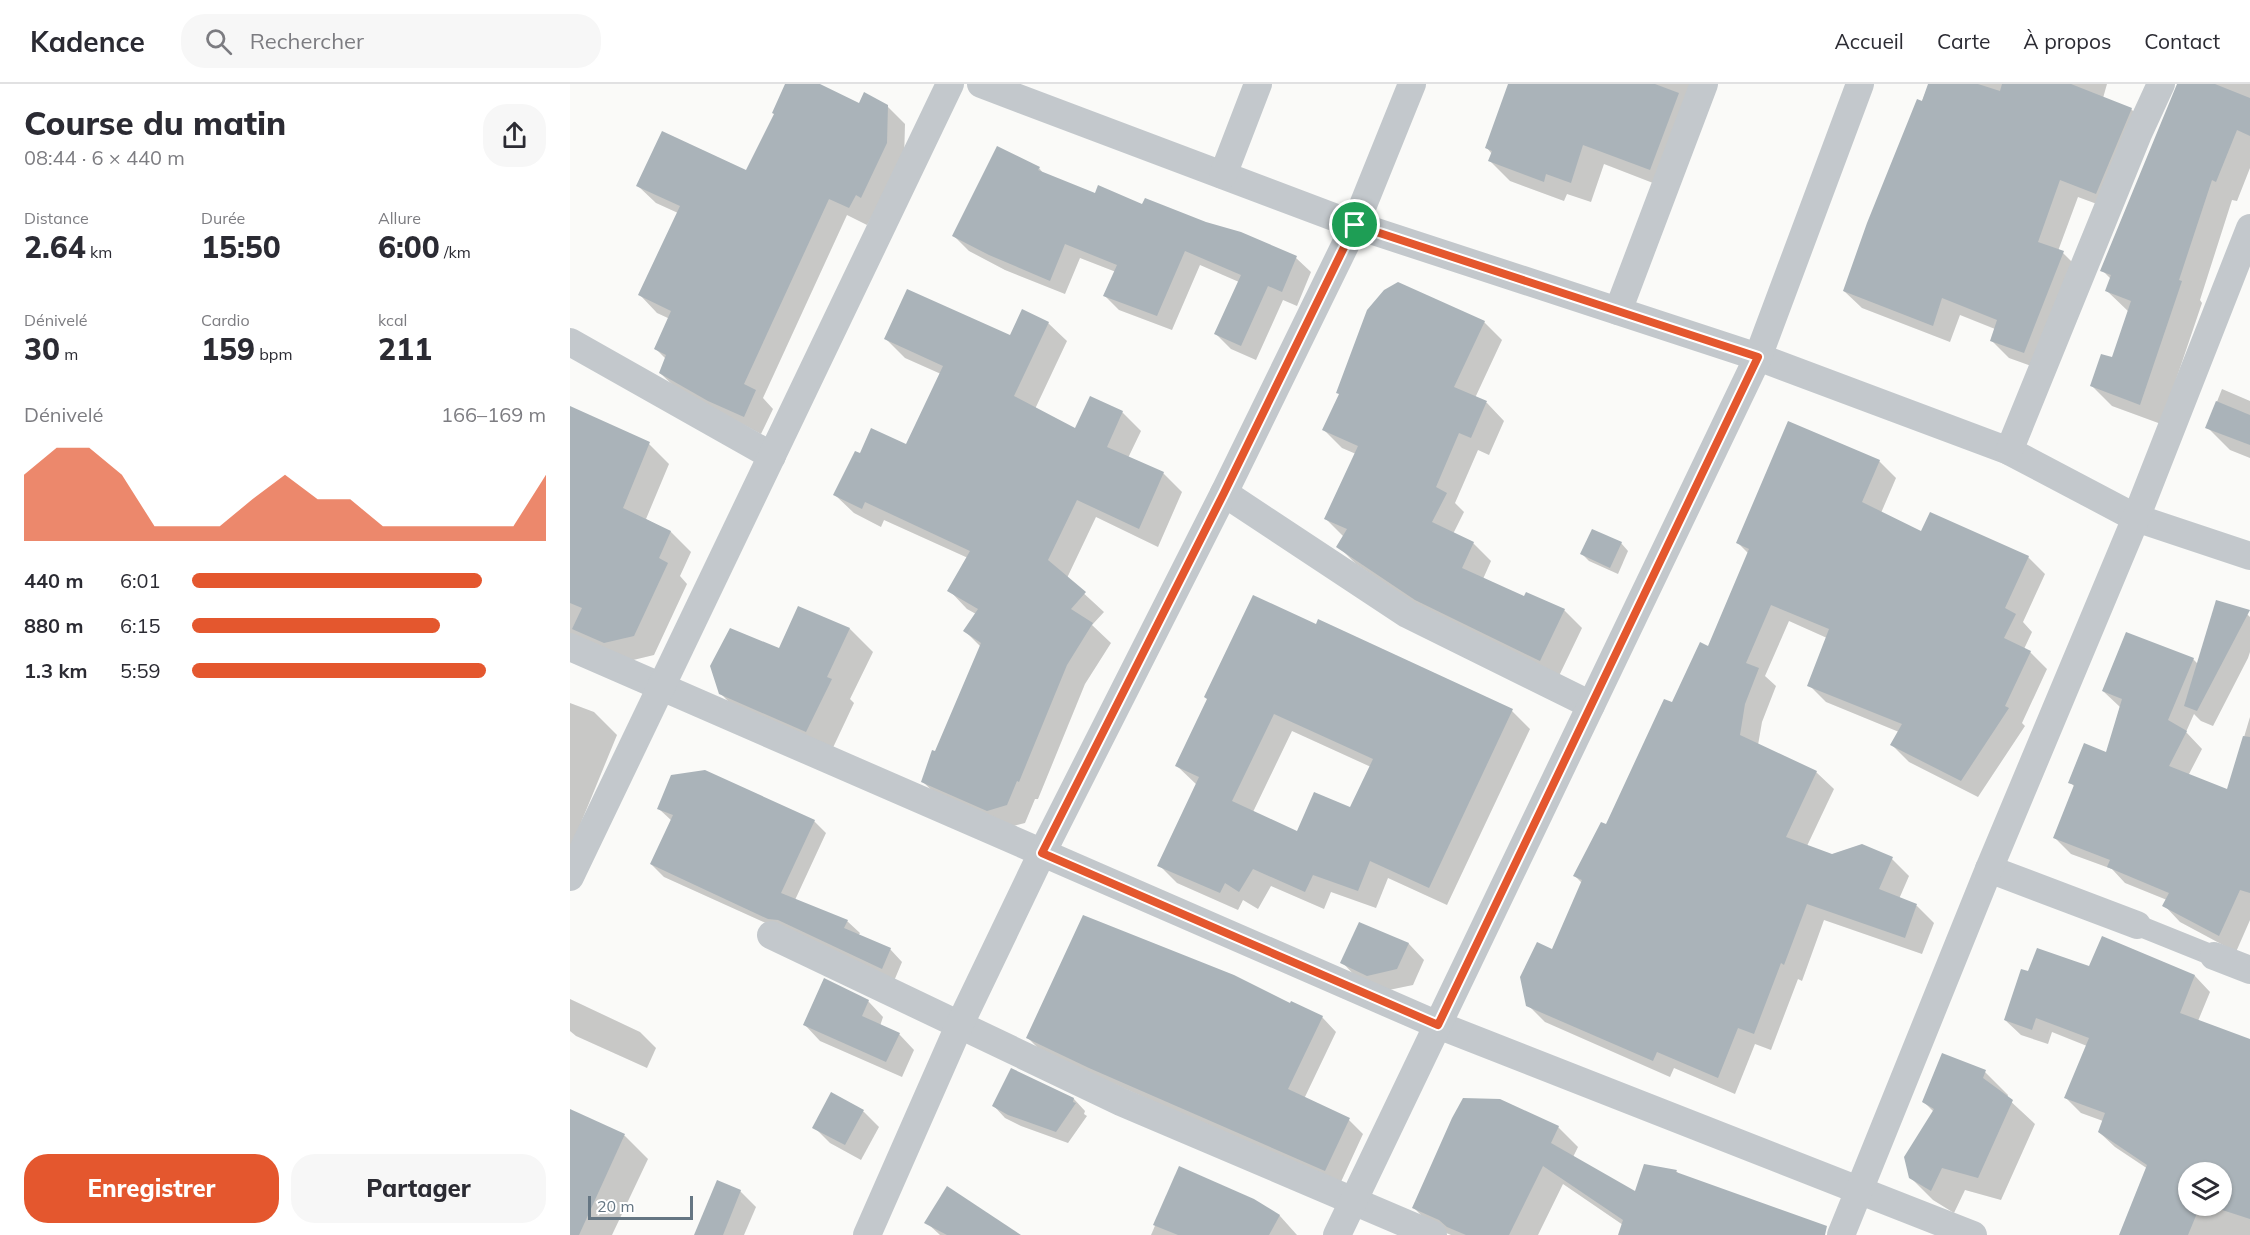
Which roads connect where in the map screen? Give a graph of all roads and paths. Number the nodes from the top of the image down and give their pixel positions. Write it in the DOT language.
graph roads {
  1 [pos="950,84"];
  2 [pos="981,84"];
  3 [pos="1258,84"];
  4 [pos="1412,84"];
  5 [pos="1704,84"];
  6 [pos="1860,84"];
  7 [pos="2161,84"];
  8 [pos="1223,175"];
  9 [pos="1355,225"];
  10 [pos="2250,228"];
  11 [pos="1618,311"];
  12 [pos="570,342"];
  13 [pos="1758,357"];
  14 [pos="2009,451"];
  15 [pos="772,456"];
  16 [pos="1224,493"];
  17 [pos="2136,518"];
  18 [pos="2250,556"];
  19 [pos="570,646"];
  20 [pos="661,686"];
  21 [pos="1592,705"];
  22 [pos="1042,853"];
  23 [pos="1989,869"];
  24 [pos="570,877"];
  25 [pos="2137,925"];
  26 [pos="771,935"];
  27 [pos="2214,956"];
  28 [pos="2250,970"];
  29 [pos="1438,1025"];
  30 [pos="959,1026"];
  31 [pos="1858,1191"];
  32 [pos="1353,1201"];
  33 [pos="867,1235"];
  34 [pos="1337,1235"];
  35 [pos="1433,1235"];
  36 [pos="1841,1235"];
  37 [pos="1973,1235"];
  1 -- 15 [label="street"];
  2 -- 8 [label="street"];
  3 -- 8 [label="street"];
  4 -- 9 [label="street"];
  5 -- 11 [label="street"];
  6 -- 13 [label="street"];
  7 -- 14 [label="street"];
  8 -- 9 [label="street"];
  9 -- 11 [label="street"];
  9 -- 16 [label="street"];
  10 -- 17 [label="street"];
  11 -- 13 [label="street"];
  12 -- 15 [label="street"];
  13 -- 14 [label="street"];
  13 -- 21 [label="street"];
  14 -- 17 [label="street"];
  15 -- 20 [label="street"];
  16 -- 21 [label="street"];
  16 -- 22 [label="street"];
  17 -- 18 [label="street"];
  17 -- 23 [label="street"];
  19 -- 20 [label="street"];
  20 -- 22 [label="street"];
  20 -- 24 [label="street"];
  21 -- 29 [label="street"];
  22 -- 29 [label="street"];
  22 -- 30 [label="street"];
  23 -- 25 [label="street"];
  23 -- 31 [label="street"];
  25 -- 27 [label="street"];
  26 -- 30 [label="street"];
  27 -- 28 [label="street"];
  29 -- 31 [label="street"];
  29 -- 32 [label="street"];
  30 -- 32 [label="street"];
  30 -- 33 [label="street"];
  31 -- 36 [label="street"];
  31 -- 37 [label="street"];
  32 -- 34 [label="street"];
  32 -- 35 [label="street"];
}
